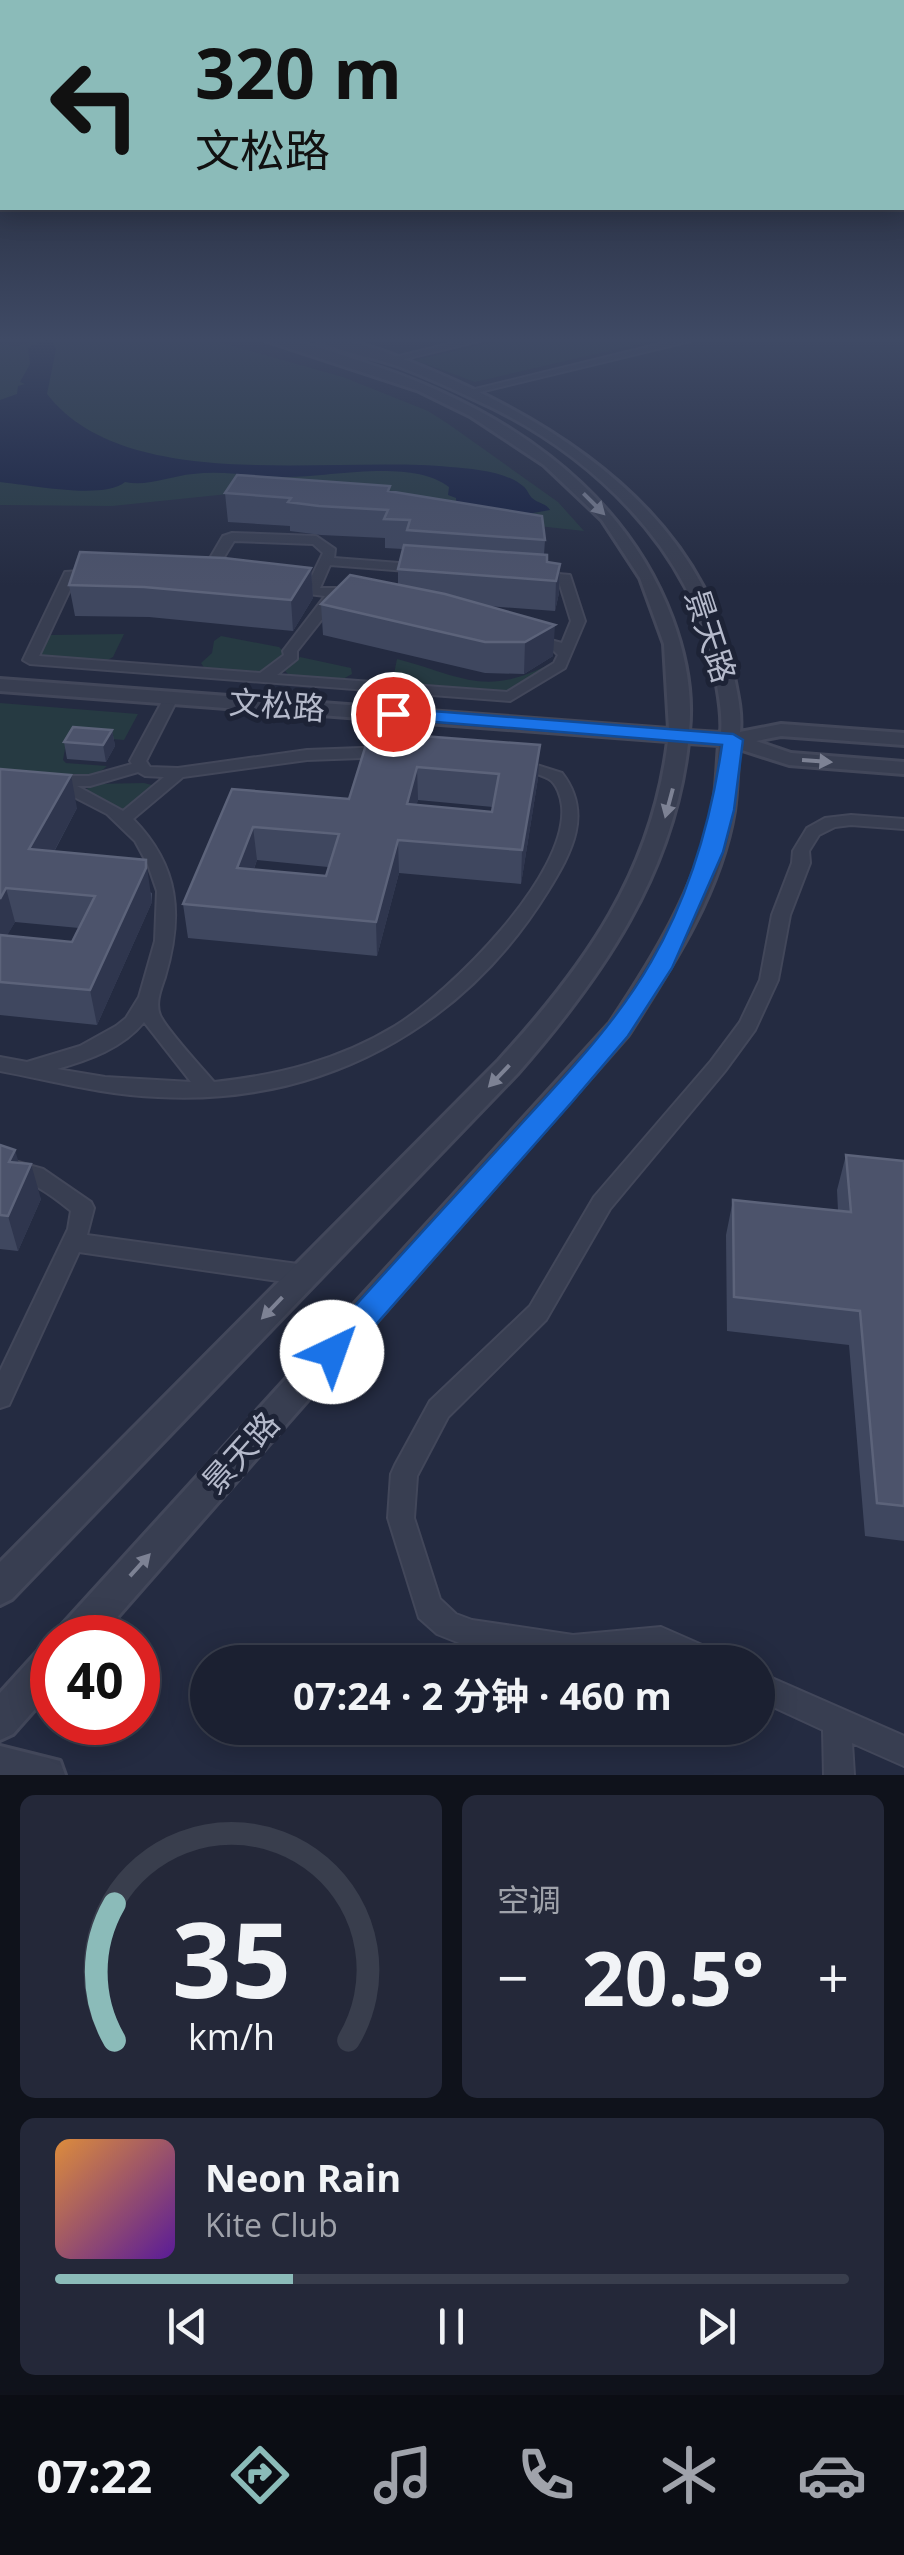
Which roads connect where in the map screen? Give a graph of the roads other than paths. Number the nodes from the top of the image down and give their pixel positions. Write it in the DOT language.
graph roads {
  1 [pos="484,420"];
  2 [pos="523,420"];
  3 [pos="326,561"];
  4 [pos="445,570"];
  5 [pos="195,576"];
  6 [pos="525,576"];
  7 [pos="313,588"];
  8 [pos="335,591"];
  9 [pos="564,654"];
  10 [pos="155,670"];
  11 [pos="262,678"];
  12 [pos="0,685"];
  13 [pos="141,696"];
  14 [pos="171,698"];
  15 [pos="682,736"];
  16 [pos="733,740"];
  17 [pos="904,740"];
  18 [pos="417,752"];
  19 [pos="499,761"];
  20 [pos="141,766"];
  21 [pos="904,768"];
  22 [pos="178,773"];
  23 [pos="123,819"];
  24 [pos="904,824"];
  25 [pos="149,998"];
  26 [pos="0,1064"];
  27 [pos="25,1068"];
  28 [pos="208,1089"];
  29 [pos="0,1165"];
  30 [pos="73,1242"];
  31 [pos="306,1275"];
  32 [pos="0,1397"];
  33 [pos="0,1587"];
  34 [pos="96,1615"];
  35 [pos="545,1645"];
  36 [pos="616,1645"];
  37 [pos="670,1645"];
  38 [pos="30,1688"];
  39 [pos="775,1694"];
  40 [pos="0,1721"];
  41 [pos="837,1723"];
  42 [pos="904,1751"];
  43 [pos="0,1766"];
  44 [pos="46,1775"];
  45 [pos="839,1775"];
  1 -- 15 [label="street, 景天路, one-way"];
  2 -- 16 [label="street, 景天路"];
  3 -- 4 [label="street"];
  3 -- 5 [label="street"];
  3 -- 7 [label="street"];
  5 -- 7 [label="street"];
  5 -- 10 [label="street"];
  6 -- 9 [label="street"];
  7 -- 8 [label="street"];
  8 -- 9 [label="street"];
  8 -- 11 [label="street"];
  9 -- 11 [label="street"];
  10 -- 11 [label="street"];
  10 -- 13 [label="street"];
  12 -- 13 [label="street, 文松路"];
  13 -- 14 [label="street, 文松路"];
  14 -- 15 [label="street, 文松路"];
  14 -- 20 [label="street"];
  15 -- 16 [label="street, 文松路"];
  15 -- 31 [label="street, 景天路, one-way"];
  16 -- 17 [label="street, 文松路"];
  16 -- 21 [label="street, 文松路, one-way"];
  34 -- 16 [label="street, 景天路, one-way"];
  18 -- 22 [label="street"];
  19 -- 28 [label="street"];
  20 -- 22 [label="street"];
  20 -- 23 [label="street"];
  22 -- 23 [label="street"];
  23 -- 25 [label="street"];
  24 -- 35 [label="street"];
  25 -- 27 [label="street"];
  25 -- 28 [label="street"];
  26 -- 27 [label="street"];
  27 -- 28 [label="street"];
  29 -- 30 [label="street"];
  30 -- 31 [label="street"];
  30 -- 32 [label="street"];
  31 -- 33 [label="street, 景天路, one-way"];
  36 -- 37 [label="street"];
  38 -- 40 [label="street"];
  39 -- 41 [label="street"];
  41 -- 42 [label="street"];
  41 -- 45 [label="street"];
  43 -- 44 [label="street"];
}
